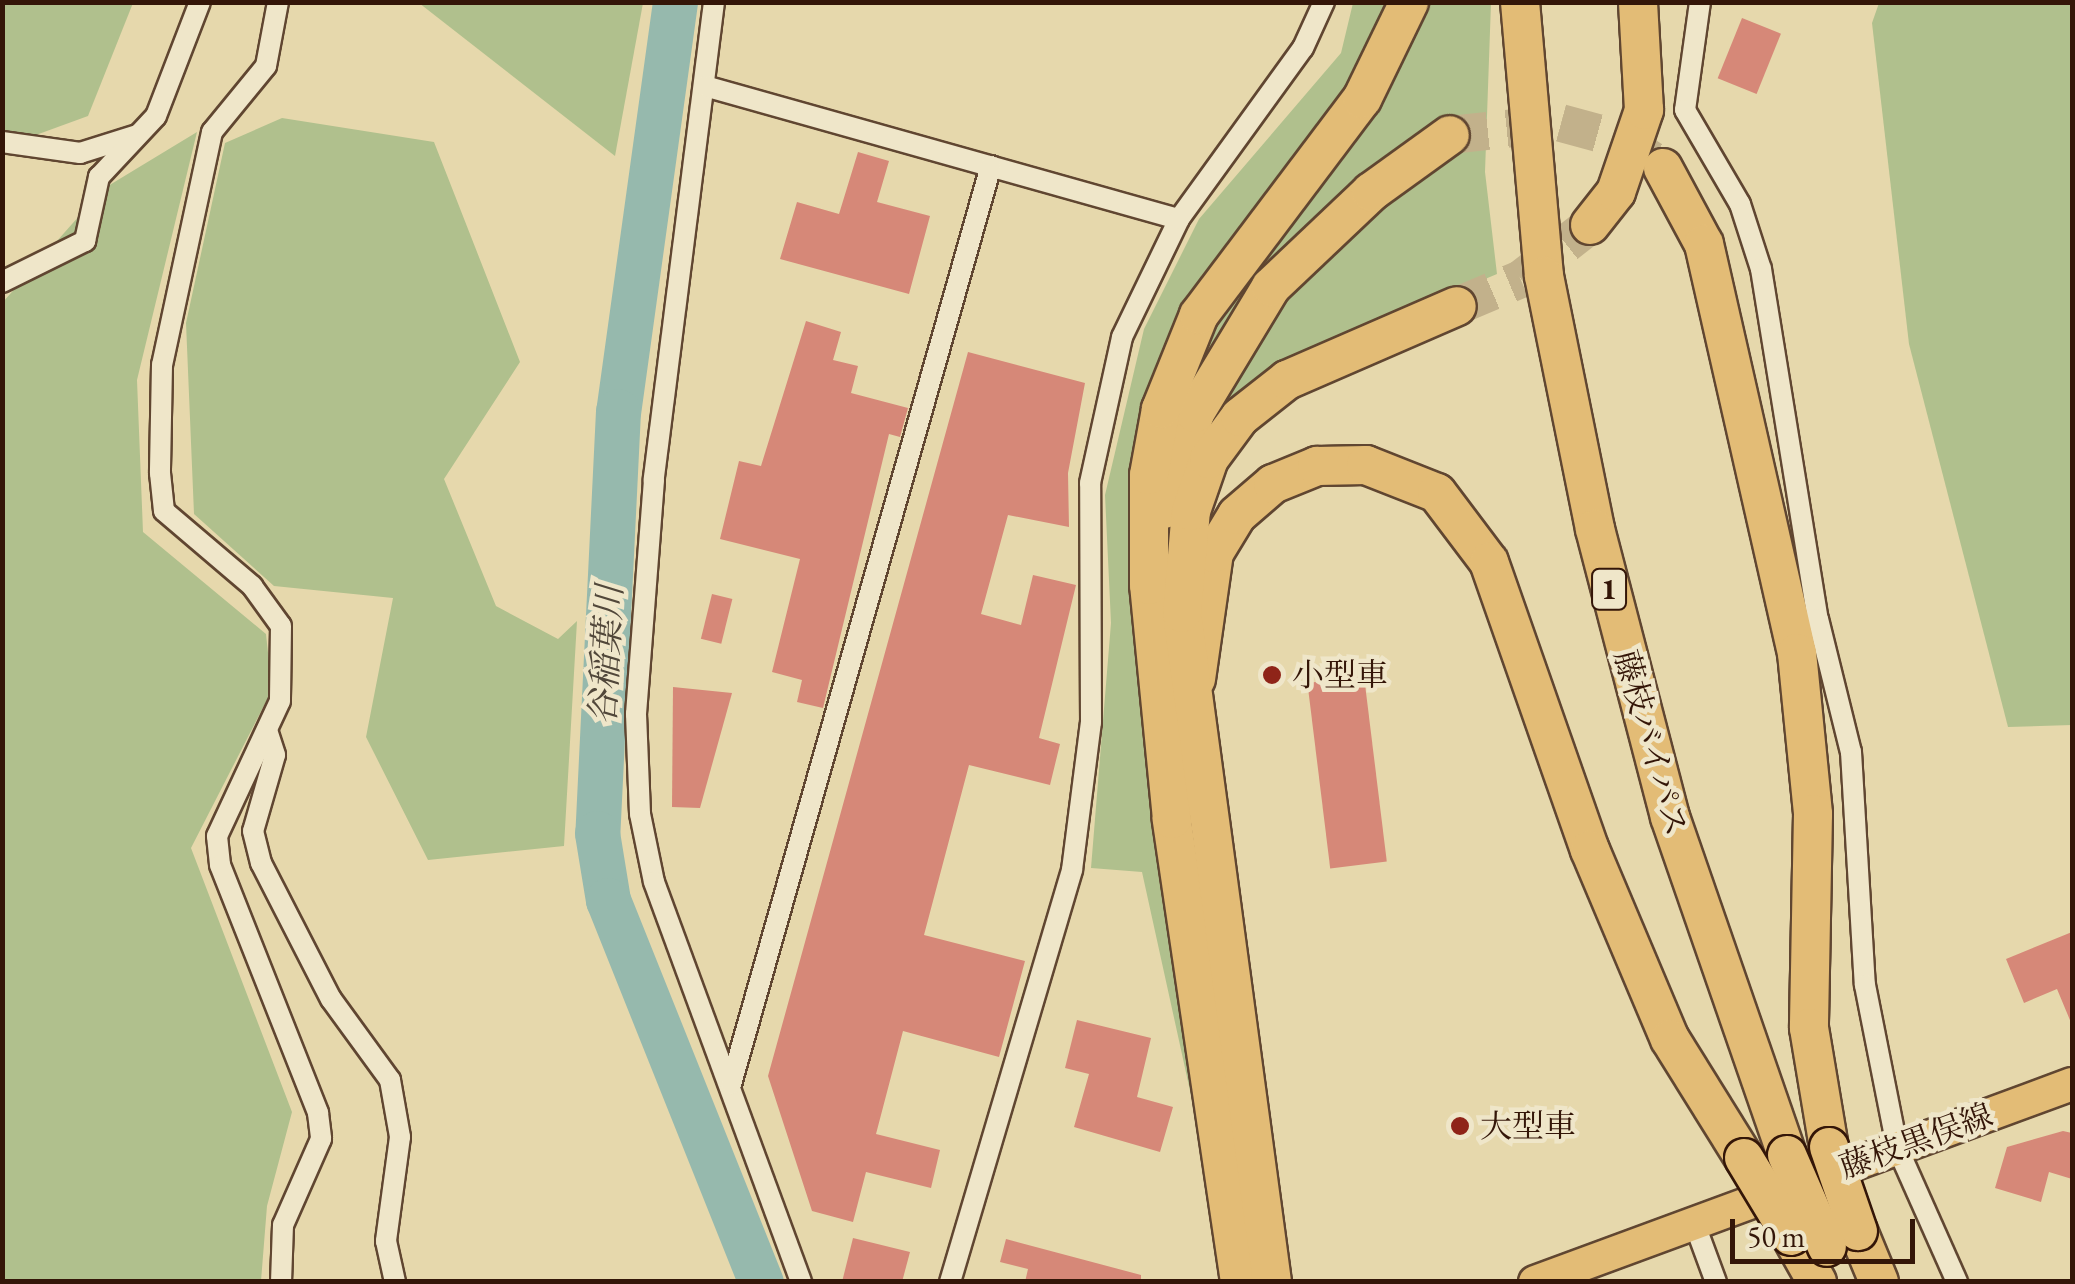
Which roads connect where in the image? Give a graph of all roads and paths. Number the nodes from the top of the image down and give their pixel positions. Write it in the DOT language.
graph roads {
  1 [pos="200,2"];
  2 [pos="278,2"];
  3 [pos="714,2"];
  4 [pos="1324,2"];
  5 [pos="1409,2"];
  6 [pos="1520,2"];
  7 [pos="1638,2"];
  8 [pos="1700,2"];
  9 [pos="705,86"];
  10 [pos="146,131"];
  11 [pos="1450,135"];
  12 [pos="2,142"];
  13 [pos="991,166"];
  14 [pos="1664,168"];
  15 [pos="1179,219"];
  16 [pos="1590,226"];
  17 [pos="2,282"];
  18 [pos="1457,306"];
  19 [pos="1149,586"];
  20 [pos="1196,679"];
  21 [pos="1158,684"];
  22 [pos="267,730"];
  23 [pos="1231,928"];
  24 [pos="731,1084"];
  25 [pos="2072,1084"];
  26 [pos="1897,1146"];
  27 [pos="1695,1225"];
  28 [pos="1834,1253"];
  29 [pos="281,1282"];
  30 [pos="395,1282"];
  31 [pos="801,1282"];
  32 [pos="950,1282"];
  33 [pos="1240,1282"];
  34 [pos="1272,1282"];
  35 [pos="1535,1282"];
  36 [pos="1716,1282"];
  37 [pos="1845,1282"];
  38 [pos="1879,1282"];
  39 [pos="1957,1282"];
  1 -- 10 [label="street"];
  2 -- 22 [label="street"];
  3 -- 9 [label="street"];
  4 -- 15 [label="street"];
  5 -- 19 [label="highway"];
  6 -- 28 [label="highway, 藤枝バイパス / 1, bridge"];
  7 -- 16 [label="highway"];
  8 -- 26 [label="street"];
  9 -- 13 [label="street"];
  9 -- 24 [label="street"];
  10 -- 12 [label="street"];
  10 -- 17 [label="street"];
  11 -- 19 [label="highway"];
  13 -- 15 [label="street"];
  13 -- 24 [label="street"];
  14 -- 28 [label="highway, 1, bridge"];
  15 -- 32 [label="street"];
  18 -- 20 [label="highway, 1"];
  19 -- 21 [label="highway"];
  20 -- 23 [label="highway, 1"];
  20 -- 28 [label="highway, 1, bridge"];
  21 -- 23 [label="highway"];
  21 -- 33 [label="highway"];
  22 -- 29 [label="street"];
  22 -- 30 [label="street"];
  23 -- 34 [label="highway, 1"];
  24 -- 31 [label="street"];
  25 -- 26 [label="main road, 藤枝黒俣線"];
  26 -- 27 [label="main road, 藤枝黒俣線"];
  26 -- 39 [label="street"];
  27 -- 35 [label="main road, 藤枝黒俣線"];
  27 -- 36 [label="street"];
  28 -- 37 [label="highway, 藤枝バイパス / 1"];
  28 -- 38 [label="highway, 1"];
}
